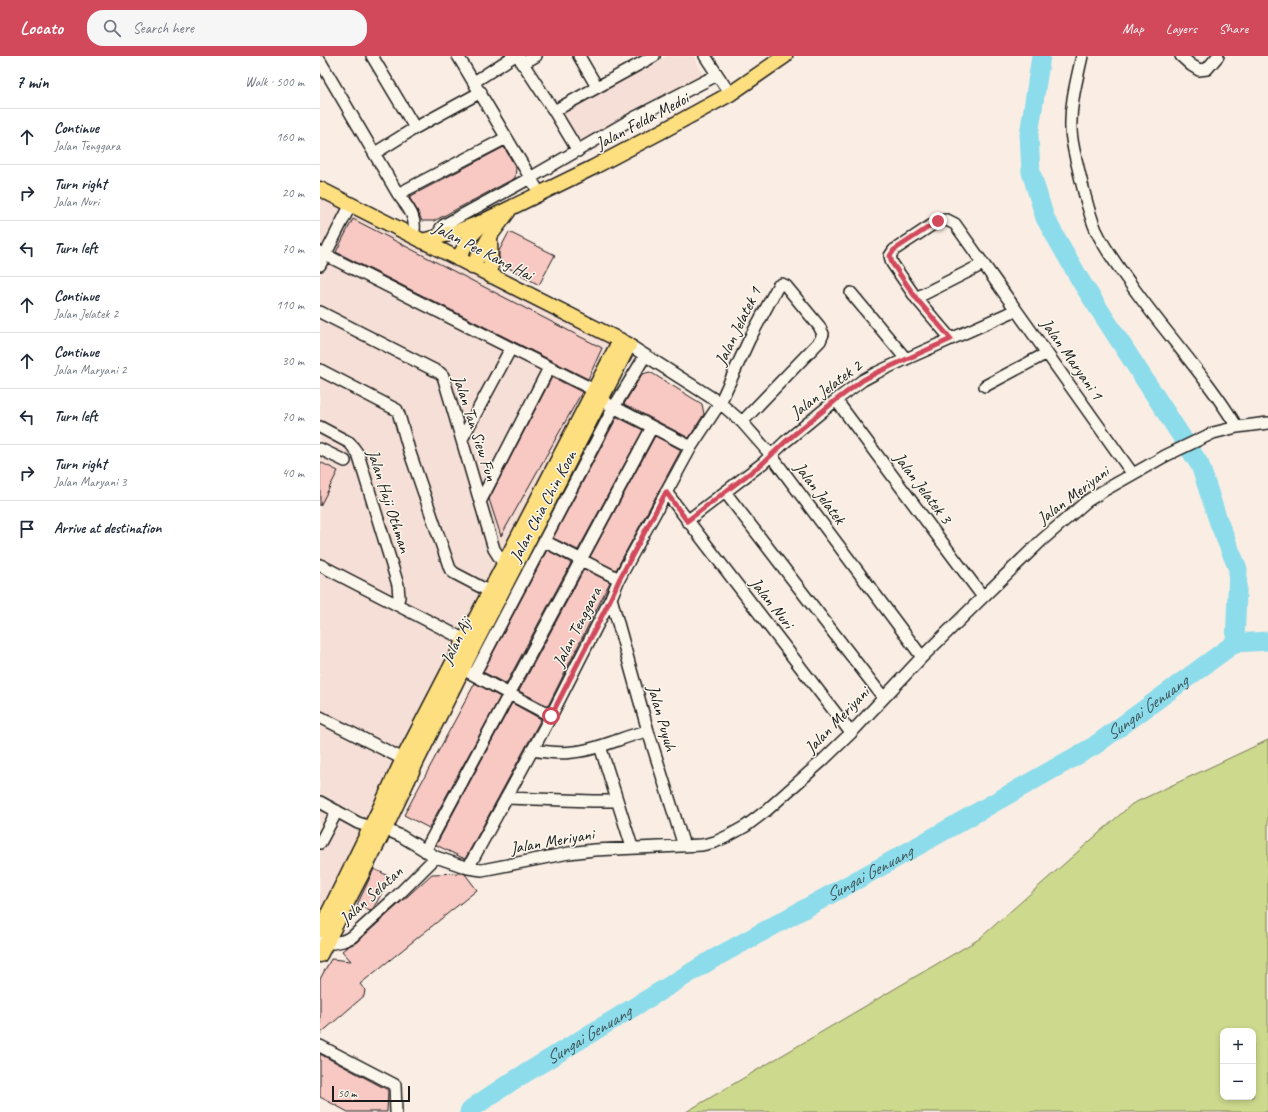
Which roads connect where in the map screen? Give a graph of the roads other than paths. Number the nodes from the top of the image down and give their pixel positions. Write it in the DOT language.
graph roads {
  1 [pos="372,56"];
  2 [pos="458,56"];
  3 [pos="536,56"];
  4 [pos="579,56"];
  5 [pos="654,56"];
  6 [pos="705,56"];
  7 [pos="785,56"];
  8 [pos="1082,56"];
  9 [pos="1181,56"];
  10 [pos="1218,56"];
  11 [pos="518,59"];
  12 [pos="320,61"];
  13 [pos="717,75"];
  14 [pos="474,82"];
  15 [pos="597,87"];
  16 [pos="481,92"];
  17 [pos="730,94"];
  18 [pos="554,111"];
  19 [pos="415,128"];
  20 [pos="506,138"];
  21 [pos="578,151"];
  22 [pos="375,153"];
  23 [pos="530,178"];
  24 [pos="320,189"];
  25 [pos="398,194"];
  26 [pos="540,194"];
  27 [pos="351,204"];
  28 [pos="510,208"];
  29 [pos="486,220"];
  30 [pos="490,236"];
  31 [pos="438,237"];
  32 [pos="418,238"];
  33 [pos="323,253"];
  34 [pos="458,259"];
  35 [pos="983,264"];
  36 [pos="320,265"];
  37 [pos="472,266"];
  38 [pos="491,276"];
  39 [pos="851,293"];
  40 [pos="916,298"];
  41 [pos="1016,310"];
  42 [pos="320,312"];
  43 [pos="951,339"];
  44 [pos="624,343"];
  45 [pos="511,348"];
  46 [pos="1047,354"];
  47 [pos="645,356"];
  48 [pos="906,358"];
  49 [pos="549,368"];
  50 [pos="320,370"];
  51 [pos="985,386"];
  52 [pos="598,395"];
  53 [pos="836,400"];
  54 [pos="720,403"];
  55 [pos="614,407"];
  56 [pos="742,422"];
  57 [pos="1268,423"];
  58 [pos="320,427"];
  59 [pos="652,427"];
  60 [pos="1237,427"];
  61 [pos="462,439"];
  62 [pos="691,446"];
  63 [pos="320,449"];
  64 [pos="771,455"];
  65 [pos="345,461"];
  66 [pos="1132,474"];
  67 [pos="666,492"];
  68 [pos="725,492"];
  69 [pos="480,502"];
  70 [pos="687,521"];
  71 [pos="544,541"];
  72 [pos="581,560"];
  73 [pos="320,565"];
  74 [pos="509,567"];
  75 [pos="619,580"];
  76 [pos="494,594"];
  77 [pos="983,597"];
  78 [pos="611,598"];
  79 [pos="396,604"];
  80 [pos="470,642"];
  81 [pos="922,657"];
  82 [pos="463,669"];
  83 [pos="509,694"];
  84 [pos="883,697"];
  85 [pos="551,716"];
  86 [pos="320,717"];
  87 [pos="648,731"];
  88 [pos="851,733"];
  89 [pos="600,746"];
  90 [pos="532,750"];
  91 [pos="409,762"];
  92 [pos="506,798"];
  93 [pos="616,801"];
  94 [pos="320,802"];
  95 [pos="337,811"];
  96 [pos="371,827"];
  97 [pos="385,830"];
  98 [pos="320,843"];
  99 [pos="684,846"];
  100 [pos="632,848"];
  101 [pos="425,851"];
  102 [pos="436,857"];
  103 [pos="468,868"];
  104 [pos="320,930"];
  105 [pos="322,947"];
  106 [pos="320,1046"];
  107 [pos="396,1112"];
  1 -- 19 [label="street"];
  2 -- 14 [label="street"];
  3 -- 11 [label="street"];
  4 -- 15 [label="street"];
  5 -- 15 [label="street"];
  6 -- 13 [label="street"];
  7 -- 17 [label="main road, Jalan Felda Medoi"];
  8 -- 60 [label="street"];
  9 -- 10 [label="street"];
  11 -- 14 [label="street"];
  11 -- 18 [label="street"];
  12 -- 22 [label="street"];
  13 -- 17 [label="street"];
  13 -- 21 [label="street"];
  14 -- 16 [label="street"];
  15 -- 18 [label="street"];
  16 -- 19 [label="street"];
  16 -- 20 [label="street"];
  17 -- 26 [label="main road, Jalan Felda Medoi"];
  18 -- 21 [label="street"];
  19 -- 22 [label="street"];
  20 -- 23 [label="street"];
  20 -- 25 [label="street"];
  21 -- 23 [label="street"];
  22 -- 25 [label="street"];
  23 -- 26 [label="street"];
  23 -- 31 [label="street"];
  24 -- 27 [label="main road, Jalan Pee Kang Hai"];
  25 -- 32 [label="street"];
  26 -- 28 [label="main road, Jalan Felda Medoi"];
  27 -- 32 [label="main road, Jalan Pee Kang Hai"];
  27 -- 33 [label="street"];
  28 -- 29 [label="main road, Jalan Felda Medoi"];
  28 -- 30 [label="main road"];
  29 -- 31 [label="main road"];
  29 -- 34 [label="main road"];
  30 -- 37 [label="main road"];
  30 -- 38 [label="main road"];
  31 -- 32 [label="main road"];
  32 -- 34 [label="main road, Jalan Pee Kang Hai"];
  33 -- 36 [label="street"];
  33 -- 45 [label="street"];
  34 -- 37 [label="main road, Jalan Pee Kang Hai"];
  35 -- 40 [label="street"];
  35 -- 40 [label="street, Jalan Maryani 1"];
  35 -- 41 [label="street, Jalan Maryani 1"];
  37 -- 38 [label="main road, Jalan Pee Kang Hai"];
  38 -- 44 [label="main road, Jalan Pee Kang Hai"];
  39 -- 48 [label="street"];
  40 -- 43 [label="street"];
  41 -- 43 [label="street, Jalan Jelatek 2"];
  41 -- 46 [label="street, Jalan Maryani 1"];
  42 -- 61 [label="street, Jalan Tan Siew Fun"];
  43 -- 48 [label="street, Jalan Jelatek 2"];
  44 -- 47 [label="street, Jalan Jelatek"];
  44 -- 52 [label="main road, Jalan Aji"];
  45 -- 49 [label="street"];
  45 -- 61 [label="street"];
  46 -- 51 [label="street"];
  46 -- 66 [label="street, Jalan Maryani 1"];
  47 -- 54 [label="street, Jalan Jelatek"];
  47 -- 55 [label="street, Jalan Chia Chin Koon"];
  48 -- 53 [label="street, Jalan Jelatek 2"];
  49 -- 52 [label="street"];
  49 -- 69 [label="street"];
  50 -- 76 [label="street"];
  52 -- 55 [label="street"];
  52 -- 74 [label="main road, Jalan Aji"];
  53 -- 64 [label="street, Jalan Jelatek 2"];
  53 -- 77 [label="street, Jalan Jelatek 3"];
  54 -- 56 [label="street, Jalan Jelatek"];
  54 -- 56 [label="street, Jalan Jelatek 1"];
  54 -- 62 [label="street, Jalan Tenggara"];
  55 -- 59 [label="street"];
  55 -- 71 [label="street, Jalan Chia Chin Koon"];
  56 -- 64 [label="street, Jalan Jelatek"];
  57 -- 60 [label="street, Jalan Meriyani"];
  58 -- 79 [label="street, Jalan Haji Othman"];
  59 -- 62 [label="street"];
  59 -- 72 [label="street"];
  60 -- 66 [label="street, Jalan Meriyani"];
  61 -- 69 [label="street, Jalan Tan Siew Fun"];
  62 -- 67 [label="street, Jalan Tenggara"];
  63 -- 65 [label="street"];
  64 -- 68 [label="street, Jalan Jelatek 2"];
  64 -- 81 [label="street, Jalan Jelatek"];
  66 -- 77 [label="street, Jalan Meriyani"];
  67 -- 70 [label="street, Jalan Nuri"];
  67 -- 75 [label="street, Jalan Tenggara"];
  68 -- 70 [label="street, Jalan Jelatek 2"];
  68 -- 84 [label="street"];
  69 -- 74 [label="street, Jalan Tan Siew Fun"];
  70 -- 88 [label="street, Jalan Nuri"];
  71 -- 72 [label="street"];
  71 -- 82 [label="street, Jalan Chia Chin Koon"];
  72 -- 75 [label="street"];
  72 -- 83 [label="street"];
  73 -- 79 [label="street"];
  74 -- 76 [label="main road, Jalan Aji"];
  75 -- 78 [label="street, Jalan Tenggara"];
  76 -- 80 [label="main road, Jalan Aji"];
  77 -- 81 [label="street, Jalan Meriyani"];
  78 -- 85 [label="street, Jalan Tenggara"];
  78 -- 87 [label="street, Jalan Puyuh"];
  79 -- 80 [label="street"];
  80 -- 82 [label="main road, Jalan Aji"];
  81 -- 84 [label="street, Jalan Meriyani"];
  82 -- 83 [label="street"];
  82 -- 91 [label="main road, Jalan Aji"];
  83 -- 85 [label="street"];
  83 -- 101 [label="street"];
  84 -- 88 [label="street, Jalan Meriyani"];
  85 -- 90 [label="street, Jalan Tenggara"];
  86 -- 91 [label="street"];
  87 -- 89 [label="street"];
  87 -- 99 [label="street, Jalan Puyuh"];
  88 -- 99 [label="street, Jalan Meriyani"];
  89 -- 90 [label="street"];
  89 -- 93 [label="street"];
  90 -- 92 [label="street, Jalan Tenggara"];
  91 -- 96 [label="main road, Jalan Aji"];
  91 -- 97 [label="main road, Jalan Aji"];
  92 -- 93 [label="street"];
  92 -- 103 [label="street, Jalan Tenggara"];
  93 -- 100 [label="street"];
  94 -- 95 [label="street, Jalan Meriyani"];
  95 -- 96 [label="street, Jalan Meriyani"];
  95 -- 98 [label="street"];
  96 -- 97 [label="street, Jalan Meriyani"];
  96 -- 104 [label="main road, Jalan Aji"];
  97 -- 101 [label="street, Jalan Meriyani"];
  97 -- 105 [label="main road, Jalan Aji"];
  99 -- 100 [label="street, Jalan Meriyani"];
  100 -- 103 [label="street, Jalan Meriyani"];
  101 -- 102 [label="street, Jalan Meriyani"];
  102 -- 103 [label="street, Jalan Meriyani"];
  102 -- 105 [label="street, Jalan Selatan"];
  106 -- 107 [label="street"];
}
